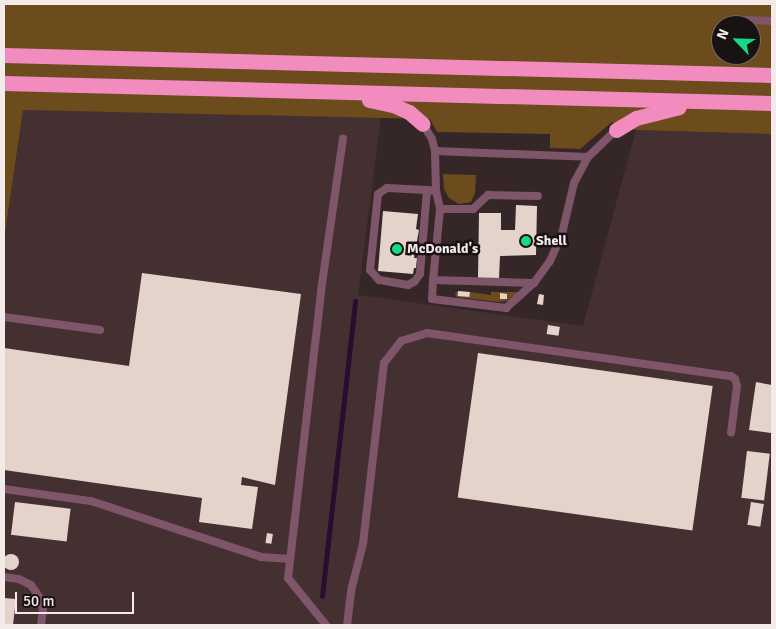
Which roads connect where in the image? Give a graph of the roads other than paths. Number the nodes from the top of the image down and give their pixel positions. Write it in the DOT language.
graph roads {
  1 [pos="4,55"];
  2 [pos="772,75"];
  3 [pos="4,83"];
  4 [pos="336,92"];
  5 [pos="702,101"];
  6 [pos="772,103"];
  7 [pos="423,124"];
  8 [pos="616,130"];
  9 [pos="343,139"];
  10 [pos="435,151"];
  11 [pos="588,157"];
  12 [pos="427,190"];
  13 [pos="436,191"];
  14 [pos="538,196"];
  15 [pos="440,209"];
  16 [pos="433,280"];
  17 [pos="534,283"];
  18 [pos="4,317"];
  19 [pos="100,330"];
  20 [pos="731,433"];
  21 [pos="4,490"];
  22 [pos="290,559"];
  23 [pos="4,577"];
  24 [pos="41,625"];
  25 [pos="326,625"];
  26 [pos="347,625"];
  1 -- 2 [label="highway"];
  3 -- 4 [label="highway"];
  4 -- 5 [label="highway"];
  4 -- 7 [label="highway"];
  5 -- 6 [label="highway"];
  5 -- 8 [label="highway"];
  7 -- 10 [label="lane"];
  8 -- 11 [label="lane"];
  9 -- 22 [label="lane"];
  10 -- 11 [label="lane"];
  10 -- 13 [label="lane"];
  11 -- 17 [label="lane"];
  12 -- 12 [label="lane"];
  12 -- 13 [label="lane"];
  13 -- 15 [label="lane"];
  14 -- 15 [label="lane"];
  15 -- 16 [label="lane"];
  16 -- 17 [label="lane"];
  16 -- 17 [label="lane"];
  18 -- 19 [label="lane"];
  20 -- 26 [label="lane"];
  21 -- 22 [label="lane"];
  22 -- 25 [label="lane"];
  23 -- 24 [label="lane"];
}
